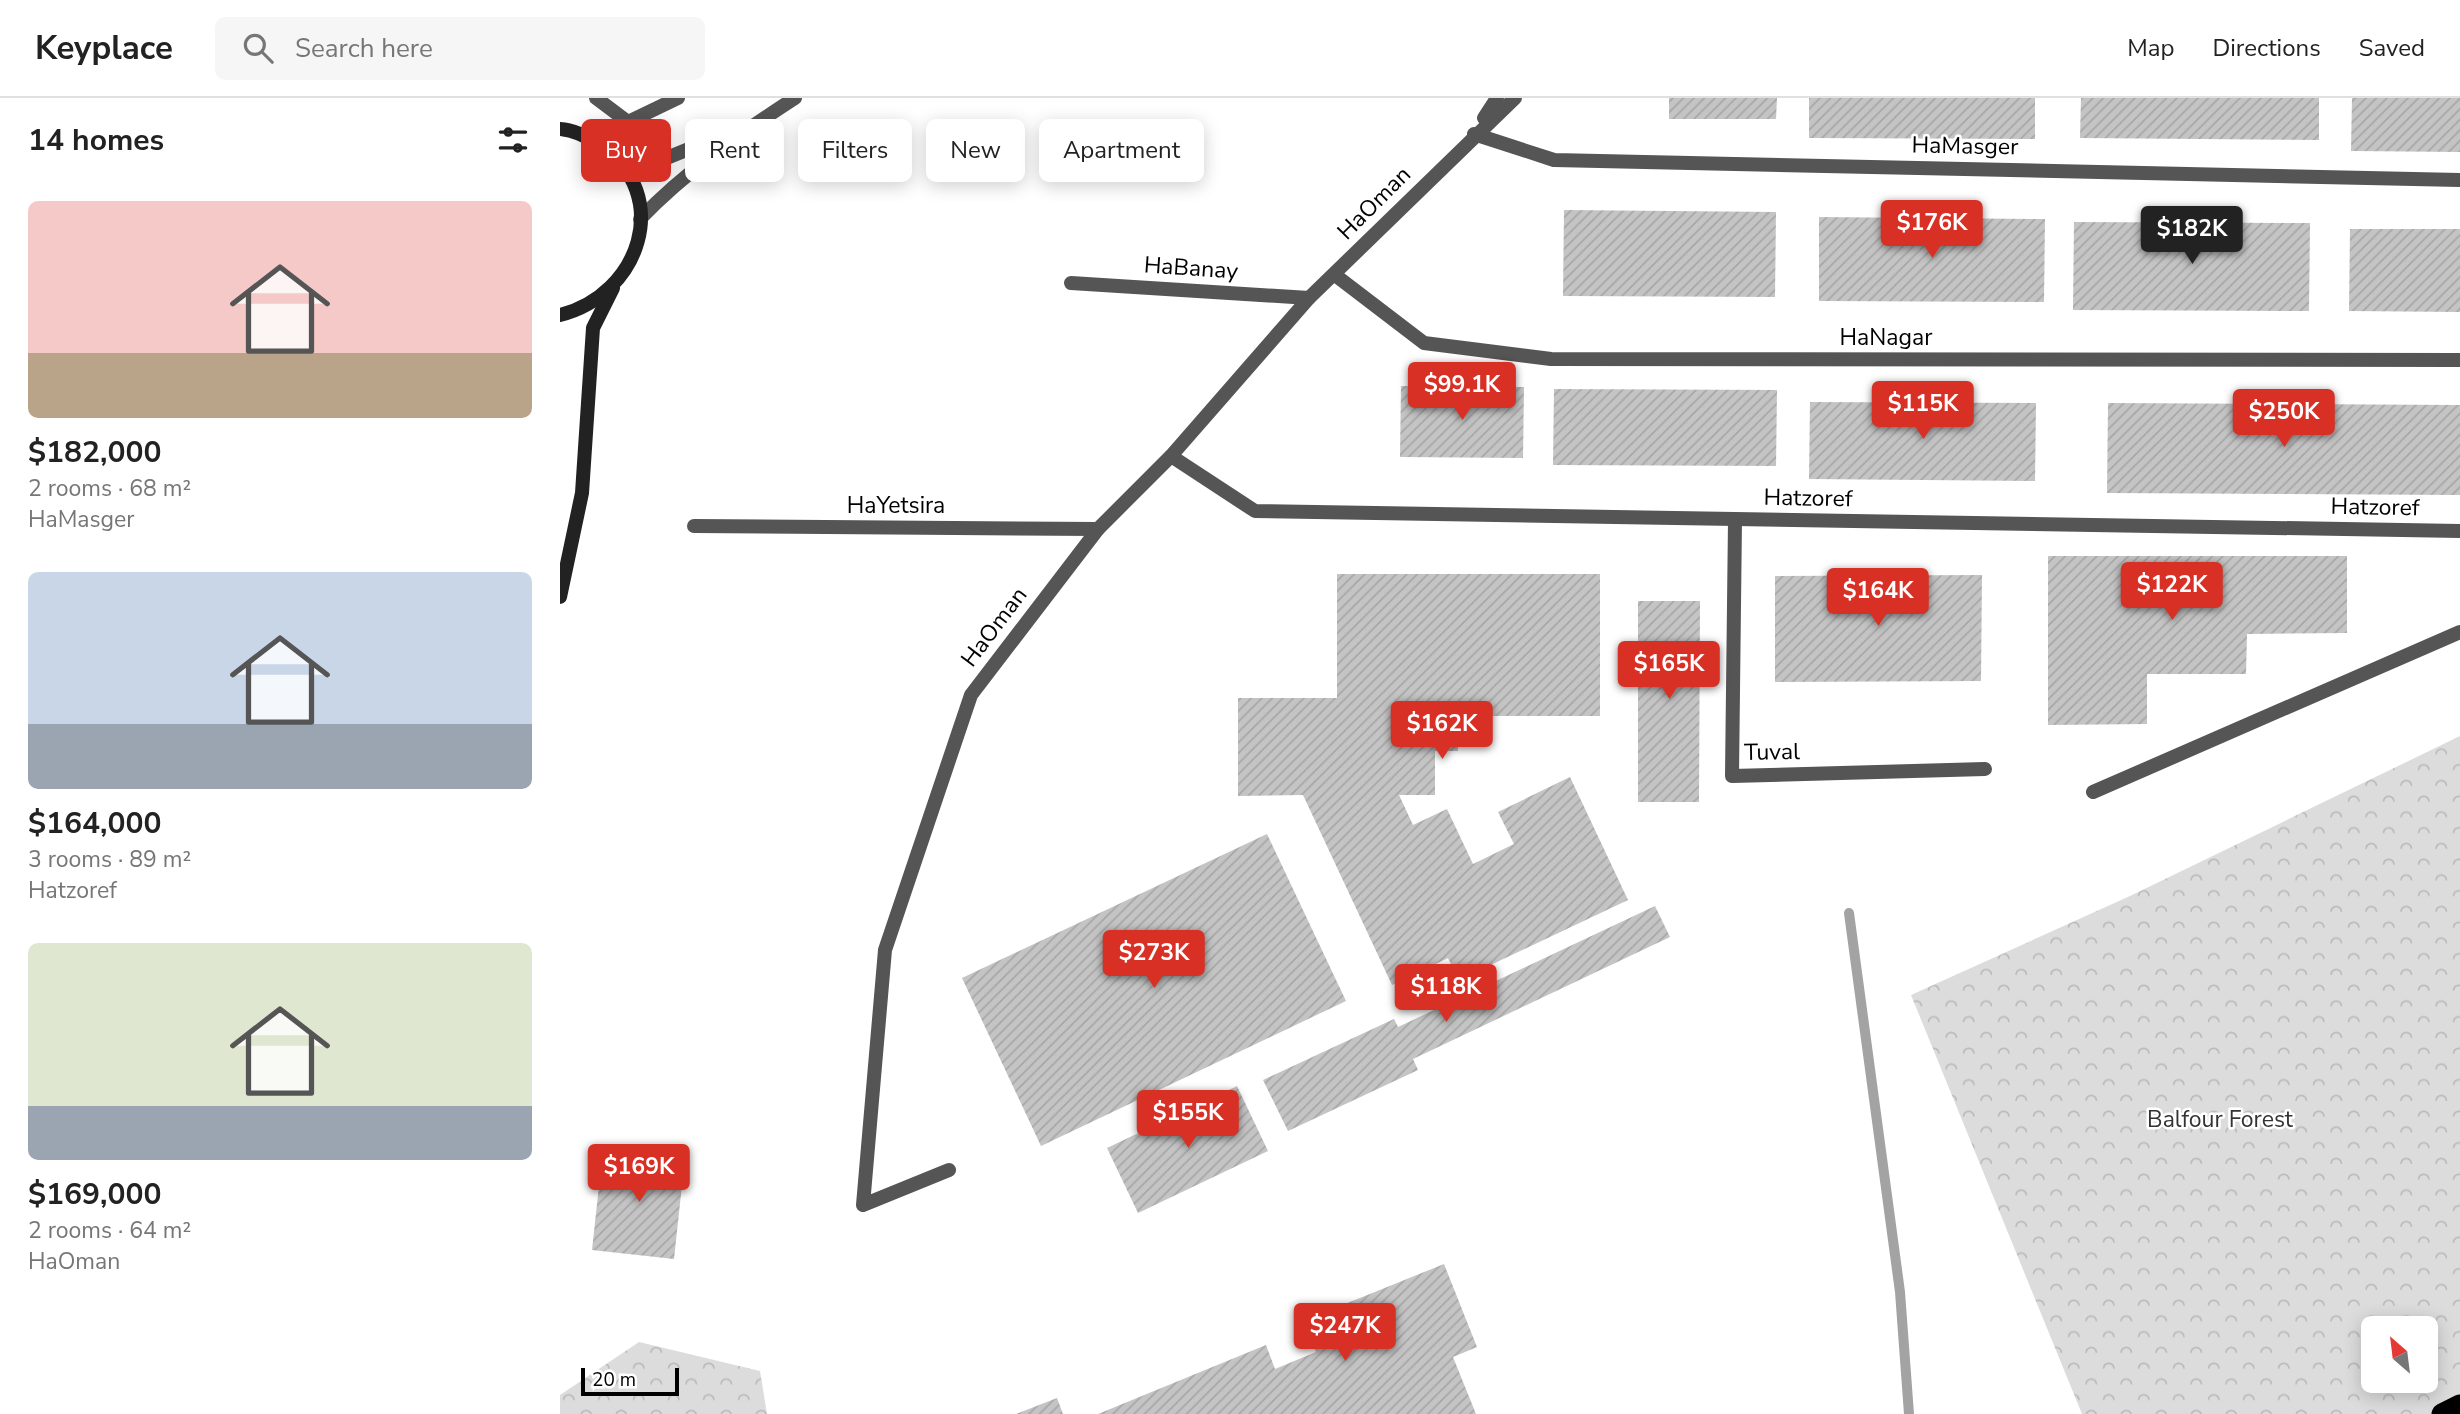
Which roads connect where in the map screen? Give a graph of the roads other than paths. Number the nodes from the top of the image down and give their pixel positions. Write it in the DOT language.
graph roads {
  1 [pos="596,98"];
  2 [pos="678,98"];
  3 [pos="795,98"];
  4 [pos="1497,98"];
  5 [pos="1515,98"];
  6 [pos="762,119"];
  7 [pos="560,129"];
  8 [pos="1474,134"];
  9 [pos="581,136"];
  10 [pos="685,178"];
  11 [pos="2460,180"];
  12 [pos="631,182"];
  13 [pos="640,219"];
  14 [pos="1335,275"];
  15 [pos="1071,284"];
  16 [pos="613,288"];
  17 [pos="1309,298"];
  18 [pos="560,315"];
  19 [pos="2460,360"];
  20 [pos="1171,456"];
  21 [pos="1735,520"];
  22 [pos="694,526"];
  23 [pos="1098,529"];
  24 [pos="2460,531"];
  25 [pos="560,597"];
  26 [pos="2460,632"];
  27 [pos="1985,769"];
  28 [pos="2093,792"];
  29 [pos="949,1170"];
  30 [pos="2460,1405"];
  31 [pos="2442,1414"];
  1 -- 2 [label="street"];
  3 -- 6 [label="street"];
  4 -- 8 [label="street"];
  5 -- 8 [label="street"];
  7 -- 9 [label="main road"];
  8 -- 11 [label="street, HaMasger"];
  8 -- 14 [label="street, HaOman"];
  10 -- 13 [label="street"];
  12 -- 13 [label="main road"];
  13 -- 16 [label="main road"];
  14 -- 17 [label="street, HaOman"];
  14 -- 19 [label="street, HaNagar"];
  15 -- 17 [label="street, HaBanay"];
  16 -- 18 [label="main road"];
  16 -- 25 [label="main road"];
  17 -- 20 [label="street, HaOman"];
  20 -- 21 [label="street, Hatzoref"];
  20 -- 23 [label="street, HaOman"];
  21 -- 24 [label="street, Hatzoref"];
  21 -- 27 [label="street, Tuval"];
  22 -- 23 [label="street, HaYetsira"];
  23 -- 29 [label="street, HaOman"];
  26 -- 28 [label="street"];
  30 -- 31 [label="highway"];
}
